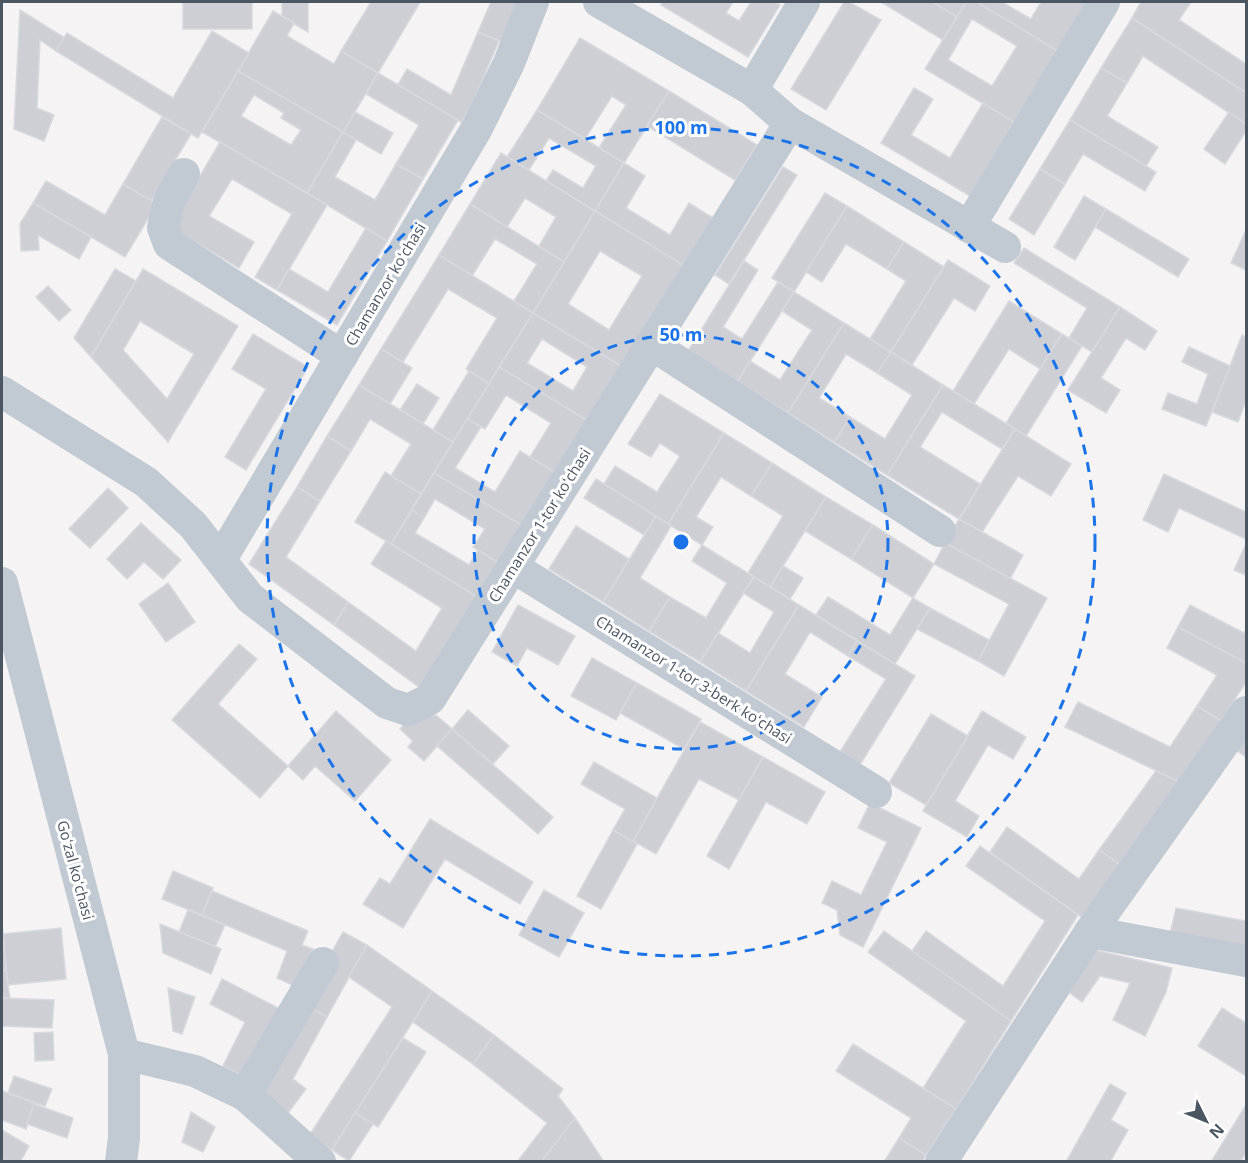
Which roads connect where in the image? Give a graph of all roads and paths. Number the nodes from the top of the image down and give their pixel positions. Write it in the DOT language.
graph roads {
  1 [pos="533,2"];
  2 [pos="599,2"];
  3 [pos="804,2"];
  4 [pos="1104,2"];
  5 [pos="752,90"];
  6 [pos="790,123"];
  7 [pos="184,174"];
  8 [pos="969,227"];
  9 [pos="1005,247"];
  10 [pos="651,344"];
  11 [pos="342,356"];
  12 [pos="2,392"];
  13 [pos="940,531"];
  14 [pos="221,559"];
  15 [pos="513,567"];
  16 [pos="2,583"];
  17 [pos="1246,712"];
  18 [pos="876,792"];
  19 [pos="1089,932"];
  20 [pos="1246,961"];
  21 [pos="323,963"];
  22 [pos="124,1054"];
  23 [pos="245,1095"];
  24 [pos="121,1161"];
  25 [pos="320,1161"];
  26 [pos="941,1161"];
  1 -- 11 [label="street, Chamanzor koʻchasi"];
  2 -- 5 [label="street"];
  3 -- 5 [label="street"];
  4 -- 8 [label="street"];
  5 -- 6 [label="street"];
  6 -- 8 [label="street"];
  6 -- 10 [label="street, Chamanzor 1-tor koʻchasi"];
  7 -- 11 [label="street"];
  8 -- 9 [label="street"];
  10 -- 13 [label="street"];
  10 -- 15 [label="street, Chamanzor 1-tor koʻchasi"];
  11 -- 14 [label="street, Chamanzor koʻchasi"];
  12 -- 14 [label="street, Chamanzor 1-tor koʻchasi"];
  14 -- 15 [label="street, Chamanzor 1-tor koʻchasi"];
  15 -- 18 [label="street, Chamanzor 1-tor 3-berk koʻchasi"];
  16 -- 22 [label="street, Goʻzal koʻchasi"];
  17 -- 19 [label="street"];
  19 -- 20 [label="street"];
  19 -- 26 [label="street"];
  21 -- 23 [label="street"];
  22 -- 23 [label="street"];
  22 -- 24 [label="street, Goʻzal koʻchasi"];
  23 -- 25 [label="street"];
}
